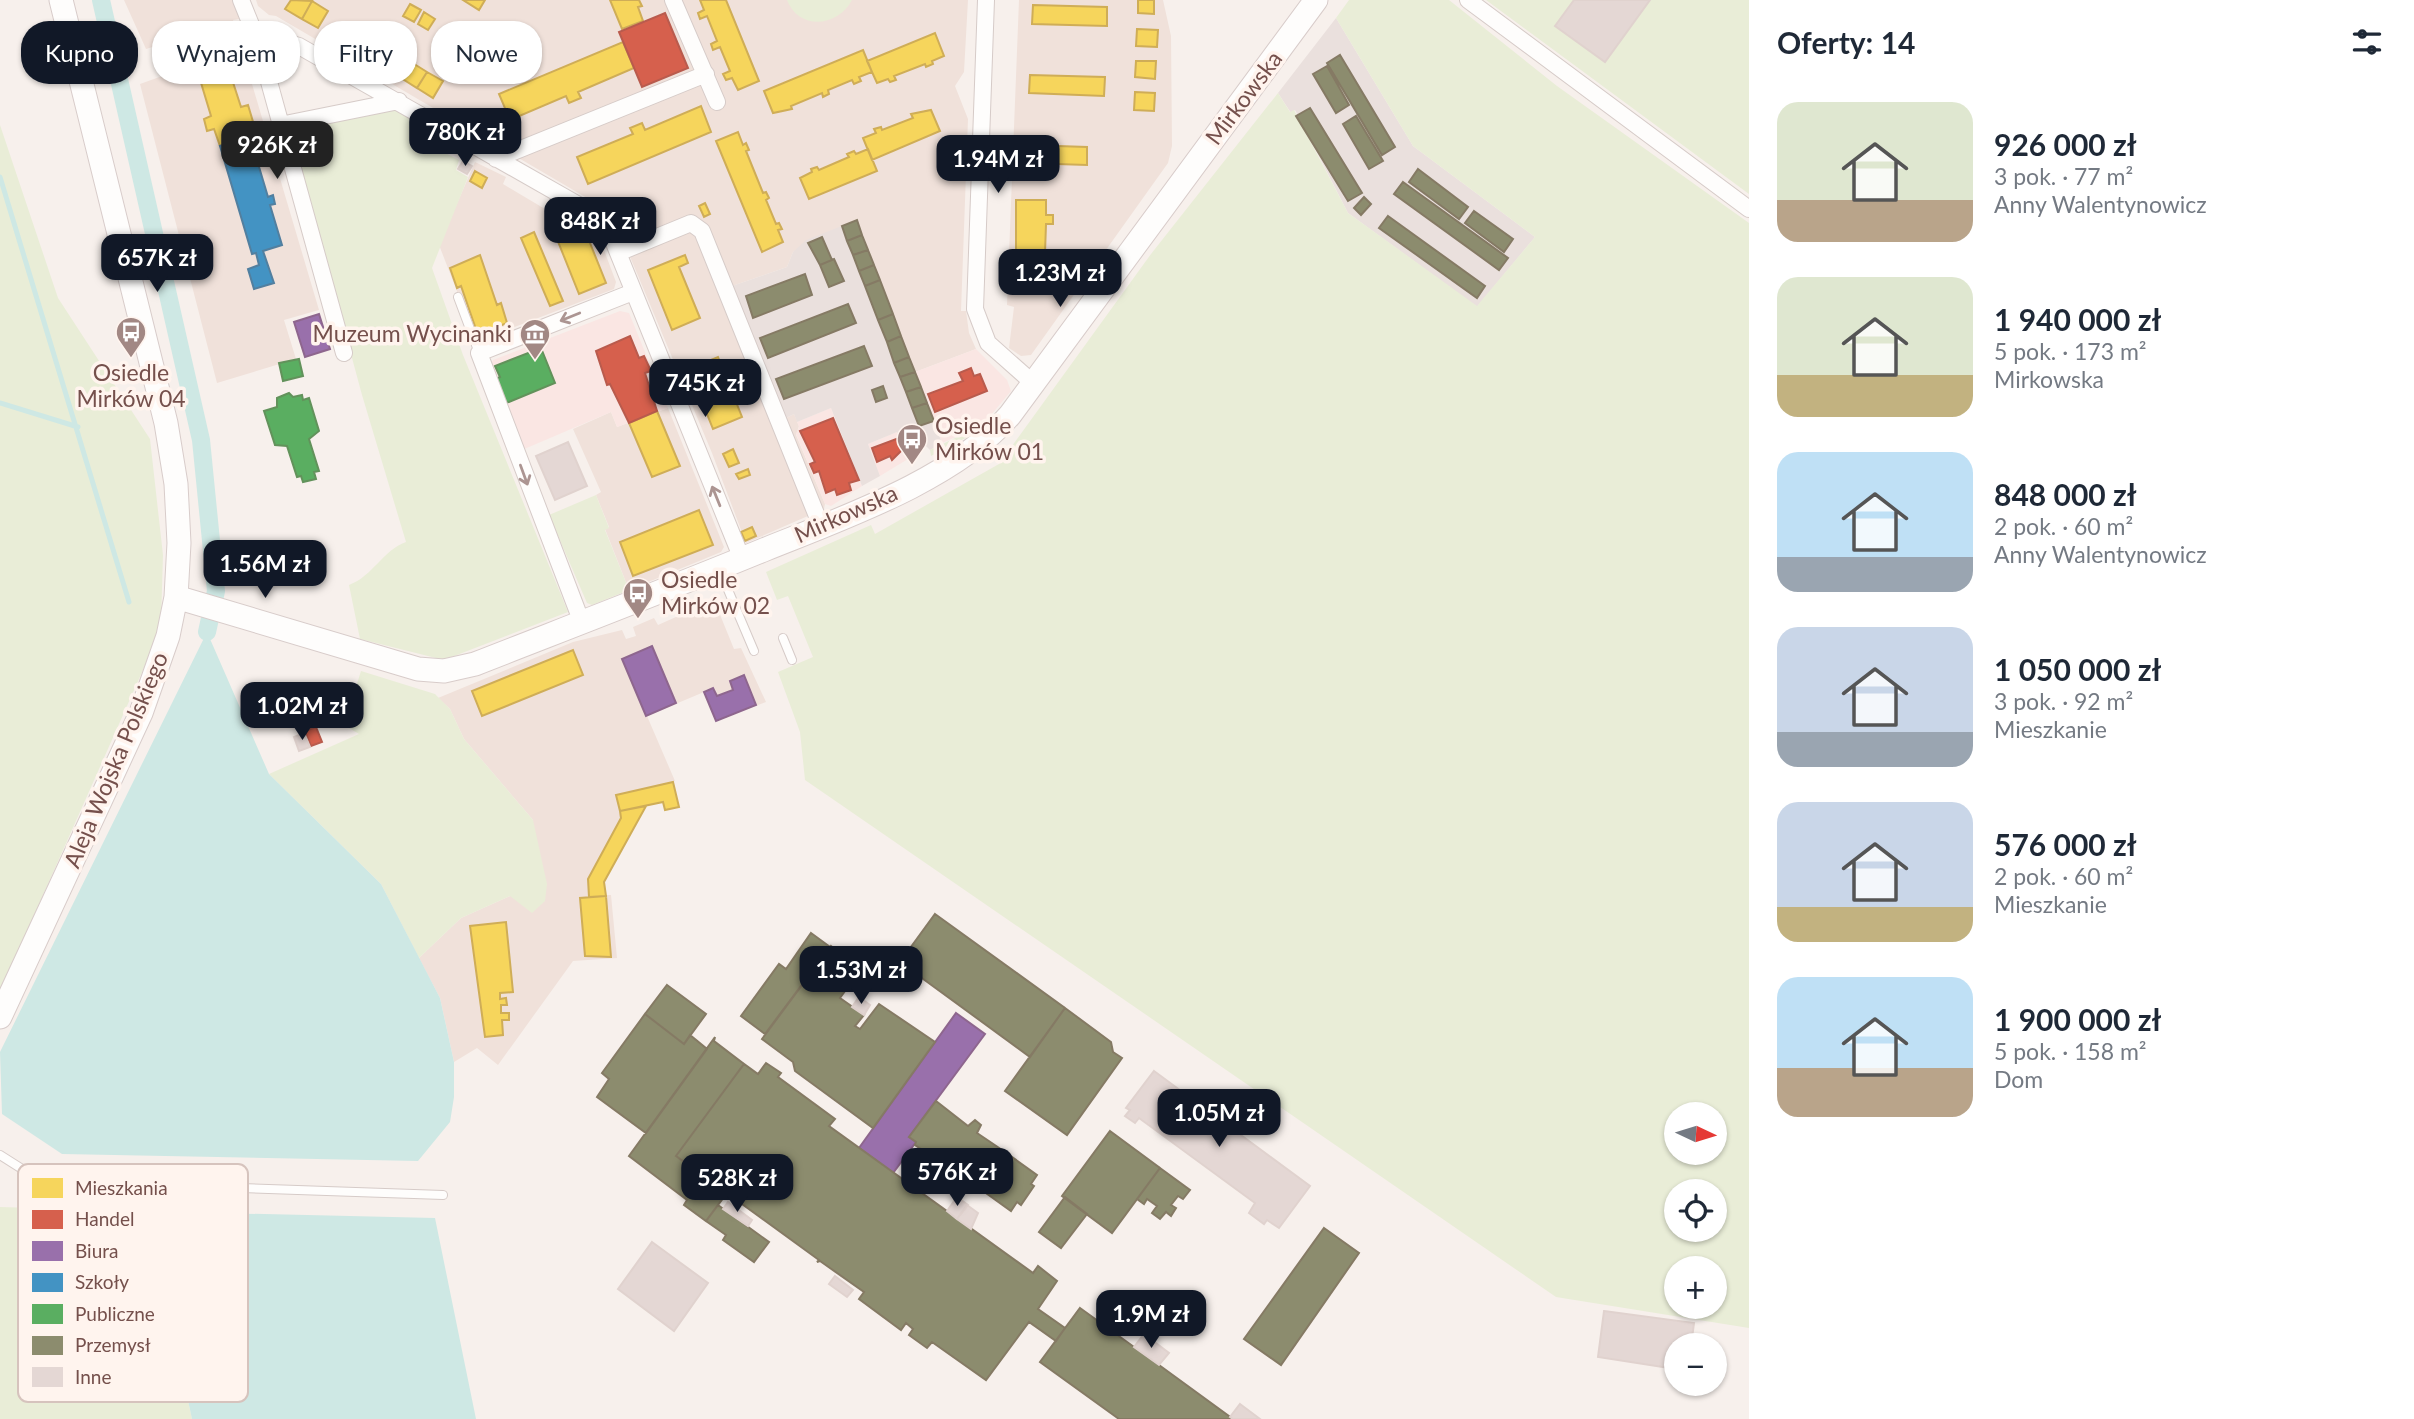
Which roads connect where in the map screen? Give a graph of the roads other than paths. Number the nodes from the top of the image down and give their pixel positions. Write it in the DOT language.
graph roads {
  1 [pos="61,0"];
  2 [pos="241,0"];
  3 [pos="673,0"];
  4 [pos="986,0"];
  5 [pos="1316,0"];
  6 [pos="1468,0"];
  7 [pos="249,21"];
  8 [pos="300,47"];
  9 [pos="706,74"];
  10 [pos="269,84"];
  11 [pos="399,101"];
  12 [pos="717,102"];
  13 [pos="280,125"];
  14 [pos="496,159"];
  15 [pos="1749,209"];
  16 [pos="618,253"];
  17 [pos="633,292"];
  18 [pos="458,297"];
  19 [pos="344,353"];
  20 [pos="479,354"];
  21 [pos="1033,383"];
  22 [pos="821,526"];
  23 [pos="742,559"];
  24 [pos="719,569"];
  25 [pos="177,597"];
  26 [pos="582,623"];
  27 [pos="783,638"];
  28 [pos="754,652"];
  29 [pos="792,660"];
  30 [pos="0,1017"];
  31 [pos="0,1155"];
  32 [pos="18,1166"];
  33 [pos="248,1188"];
  34 [pos="443,1195"];
  1 -- 25 [label="street, Aleja Wojska Polskiego"];
  2 -- 7 [label="street"];
  3 -- 9 [label="street"];
  4 -- 21 [label="street"];
  5 -- 21 [label="street, Mirkowska"];
  6 -- 15 [label="street"];
  8 -- 11 [label="street"];
  9 -- 12 [label="street"];
  9 -- 14 [label="street"];
  10 -- 13 [label="street"];
  11 -- 13 [label="street"];
  11 -- 14 [label="street"];
  13 -- 19 [label="street"];
  14 -- 16 [label="street"];
  16 -- 17 [label="street"];
  16 -- 22 [label="street"];
  17 -- 20 [label="street, one-way"];
  23 -- 17 [label="street, one-way"];
  18 -- 20 [label="lane"];
  20 -- 26 [label="street, one-way"];
  21 -- 22 [label="street, Mirkowska"];
  22 -- 23 [label="street, Mirkowska"];
  23 -- 24 [label="street, Mirkowska"];
  24 -- 26 [label="street, Mirkowska"];
  24 -- 28 [label="lane"];
  25 -- 26 [label="street, Mirkowska"];
  25 -- 30 [label="street, Aleja Wojska Polskiego"];
  27 -- 29 [label="lane"];
  31 -- 32 [label="lane"];
  33 -- 34 [label="lane"];
}
